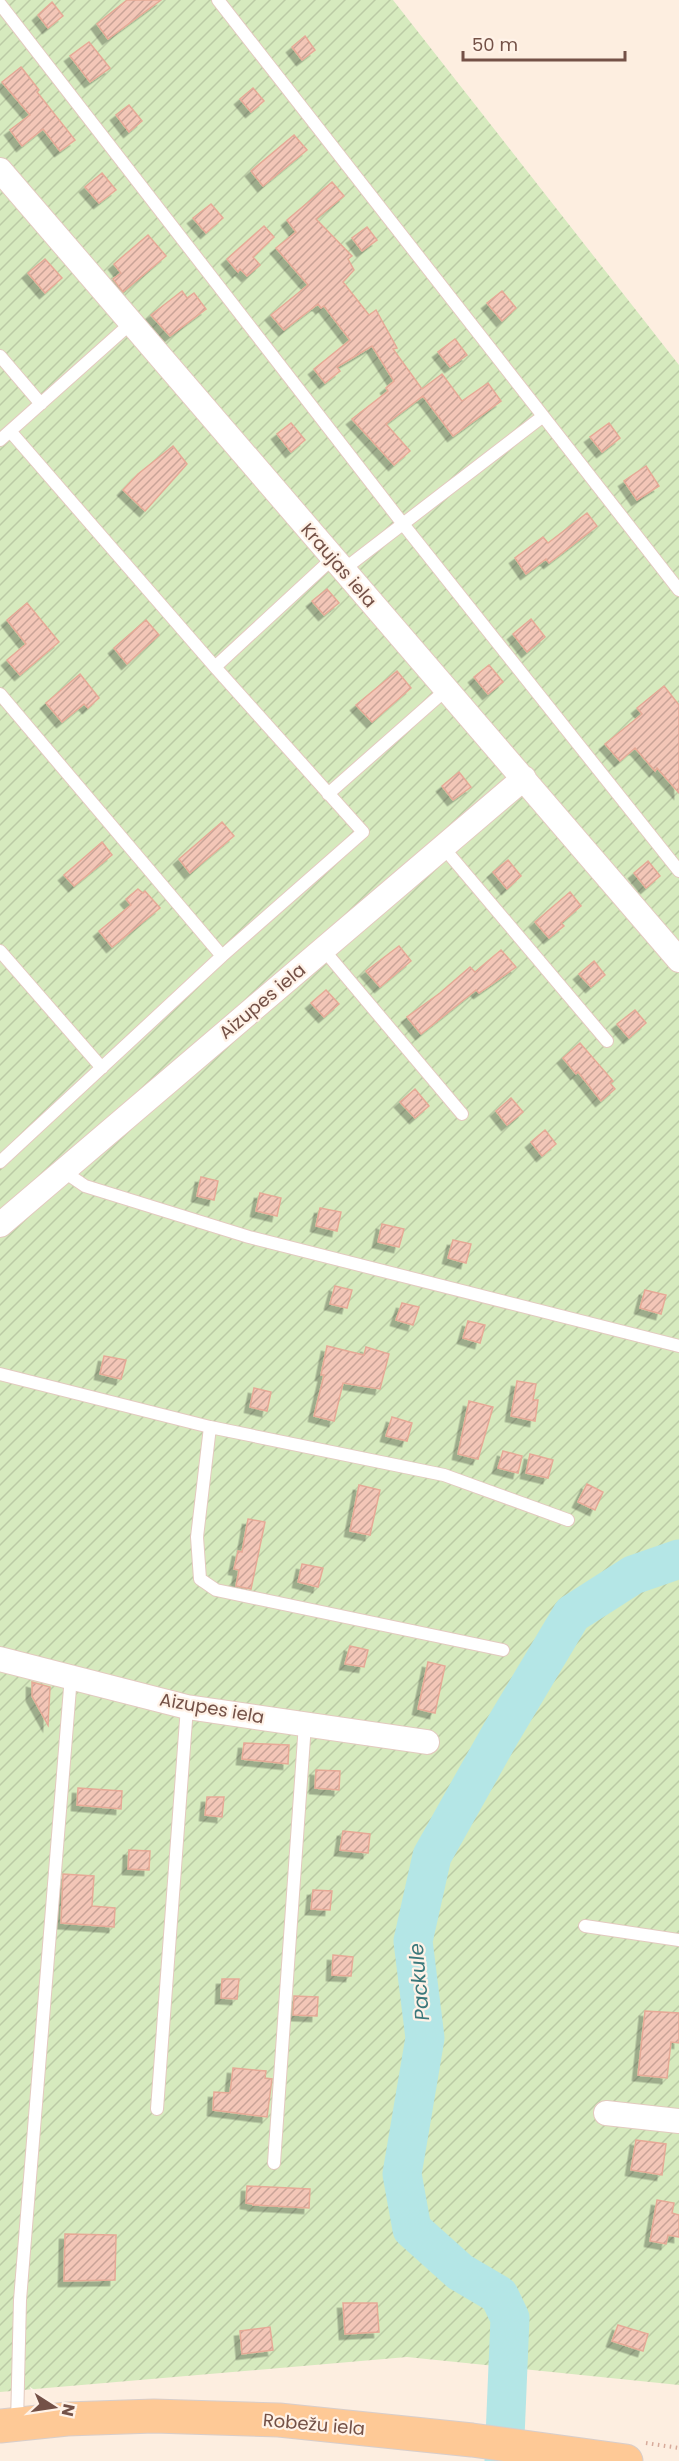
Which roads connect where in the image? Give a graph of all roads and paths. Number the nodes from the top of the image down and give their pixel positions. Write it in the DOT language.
graph roads {
  1 [pos="218,0"];
  2 [pos="0,4"];
  3 [pos="0,170"];
  4 [pos="130,324"];
  5 [pos="0,356"];
  6 [pos="41,404"];
  7 [pos="542,417"];
  8 [pos="10,431"];
  9 [pos="0,440"];
  10 [pos="403,524"];
  11 [pos="338,564"];
  12 [pos="679,590"];
  13 [pos="215,667"];
  14 [pos="447,689"];
  15 [pos="0,694"];
  16 [pos="524,778"];
  17 [pos="328,794"];
  18 [pos="443,847"];
  19 [pos="679,871"];
  20 [pos="323,949"];
  21 [pos="0,951"];
  22 [pos="222,956"];
  23 [pos="679,960"];
  24 [pos="607,1041"];
  25 [pos="102,1068"];
  26 [pos="462,1114"];
  27 [pos="0,1162"];
  28 [pos="63,1171"];
  29 [pos="0,1225"];
  30 [pos="679,1346"];
  31 [pos="0,1374"];
  32 [pos="210,1427"];
  33 [pos="568,1520"];
  34 [pos="503,1650"];
  35 [pos="0,1659"];
  36 [pos="71,1676"];
  37 [pos="187,1707"];
  38 [pos="305,1724"];
  39 [pos="427,1742"];
  40 [pos="585,1926"];
  41 [pos="679,1940"];
  42 [pos="157,2109"];
  43 [pos="606,2113"];
  44 [pos="679,2121"];
  45 [pos="274,2163"];
  46 [pos="9,2425"];
  47 [pos="626,2461"];
  1 -- 7 [label="lane"];
  2 -- 10 [label="lane"];
  3 -- 4 [label="street, Kraujas iela"];
  4 -- 6 [label="lane"];
  4 -- 11 [label="street, Kraujas iela"];
  5 -- 6 [label="lane"];
  6 -- 8 [label="lane"];
  7 -- 10 [label="lane"];
  7 -- 12 [label="lane"];
  8 -- 9 [label="lane"];
  8 -- 13 [label="lane"];
  10 -- 11 [label="lane"];
  10 -- 19 [label="lane"];
  11 -- 13 [label="lane"];
  11 -- 14 [label="street, Kraujas iela"];
  13 -- 17 [label="lane"];
  14 -- 16 [label="street, Kraujas iela"];
  14 -- 17 [label="lane"];
  15 -- 22 [label="lane"];
  16 -- 18 [label="street, Aizupes iela"];
  16 -- 23 [label="street, Kraujas iela"];
  17 -- 22 [label="lane"];
  18 -- 20 [label="street, Aizupes iela"];
  18 -- 24 [label="lane"];
  20 -- 26 [label="lane"];
  20 -- 28 [label="street, Aizupes iela"];
  21 -- 25 [label="lane"];
  22 -- 25 [label="lane"];
  25 -- 27 [label="lane"];
  28 -- 29 [label="street, Aizupes iela"];
  28 -- 30 [label="lane"];
  31 -- 32 [label="lane"];
  32 -- 33 [label="lane"];
  32 -- 34 [label="lane"];
  35 -- 36 [label="street, Aizupes iela"];
  36 -- 37 [label="street, Aizupes iela"];
  36 -- 46 [label="lane"];
  37 -- 38 [label="street, Aizupes iela"];
  37 -- 42 [label="lane"];
  38 -- 39 [label="street, Aizupes iela"];
  38 -- 45 [label="lane"];
  40 -- 41 [label="lane"];
  43 -- 44 [label="street"];
  46 -- 47 [label="main road, Robežu iela"];
}
